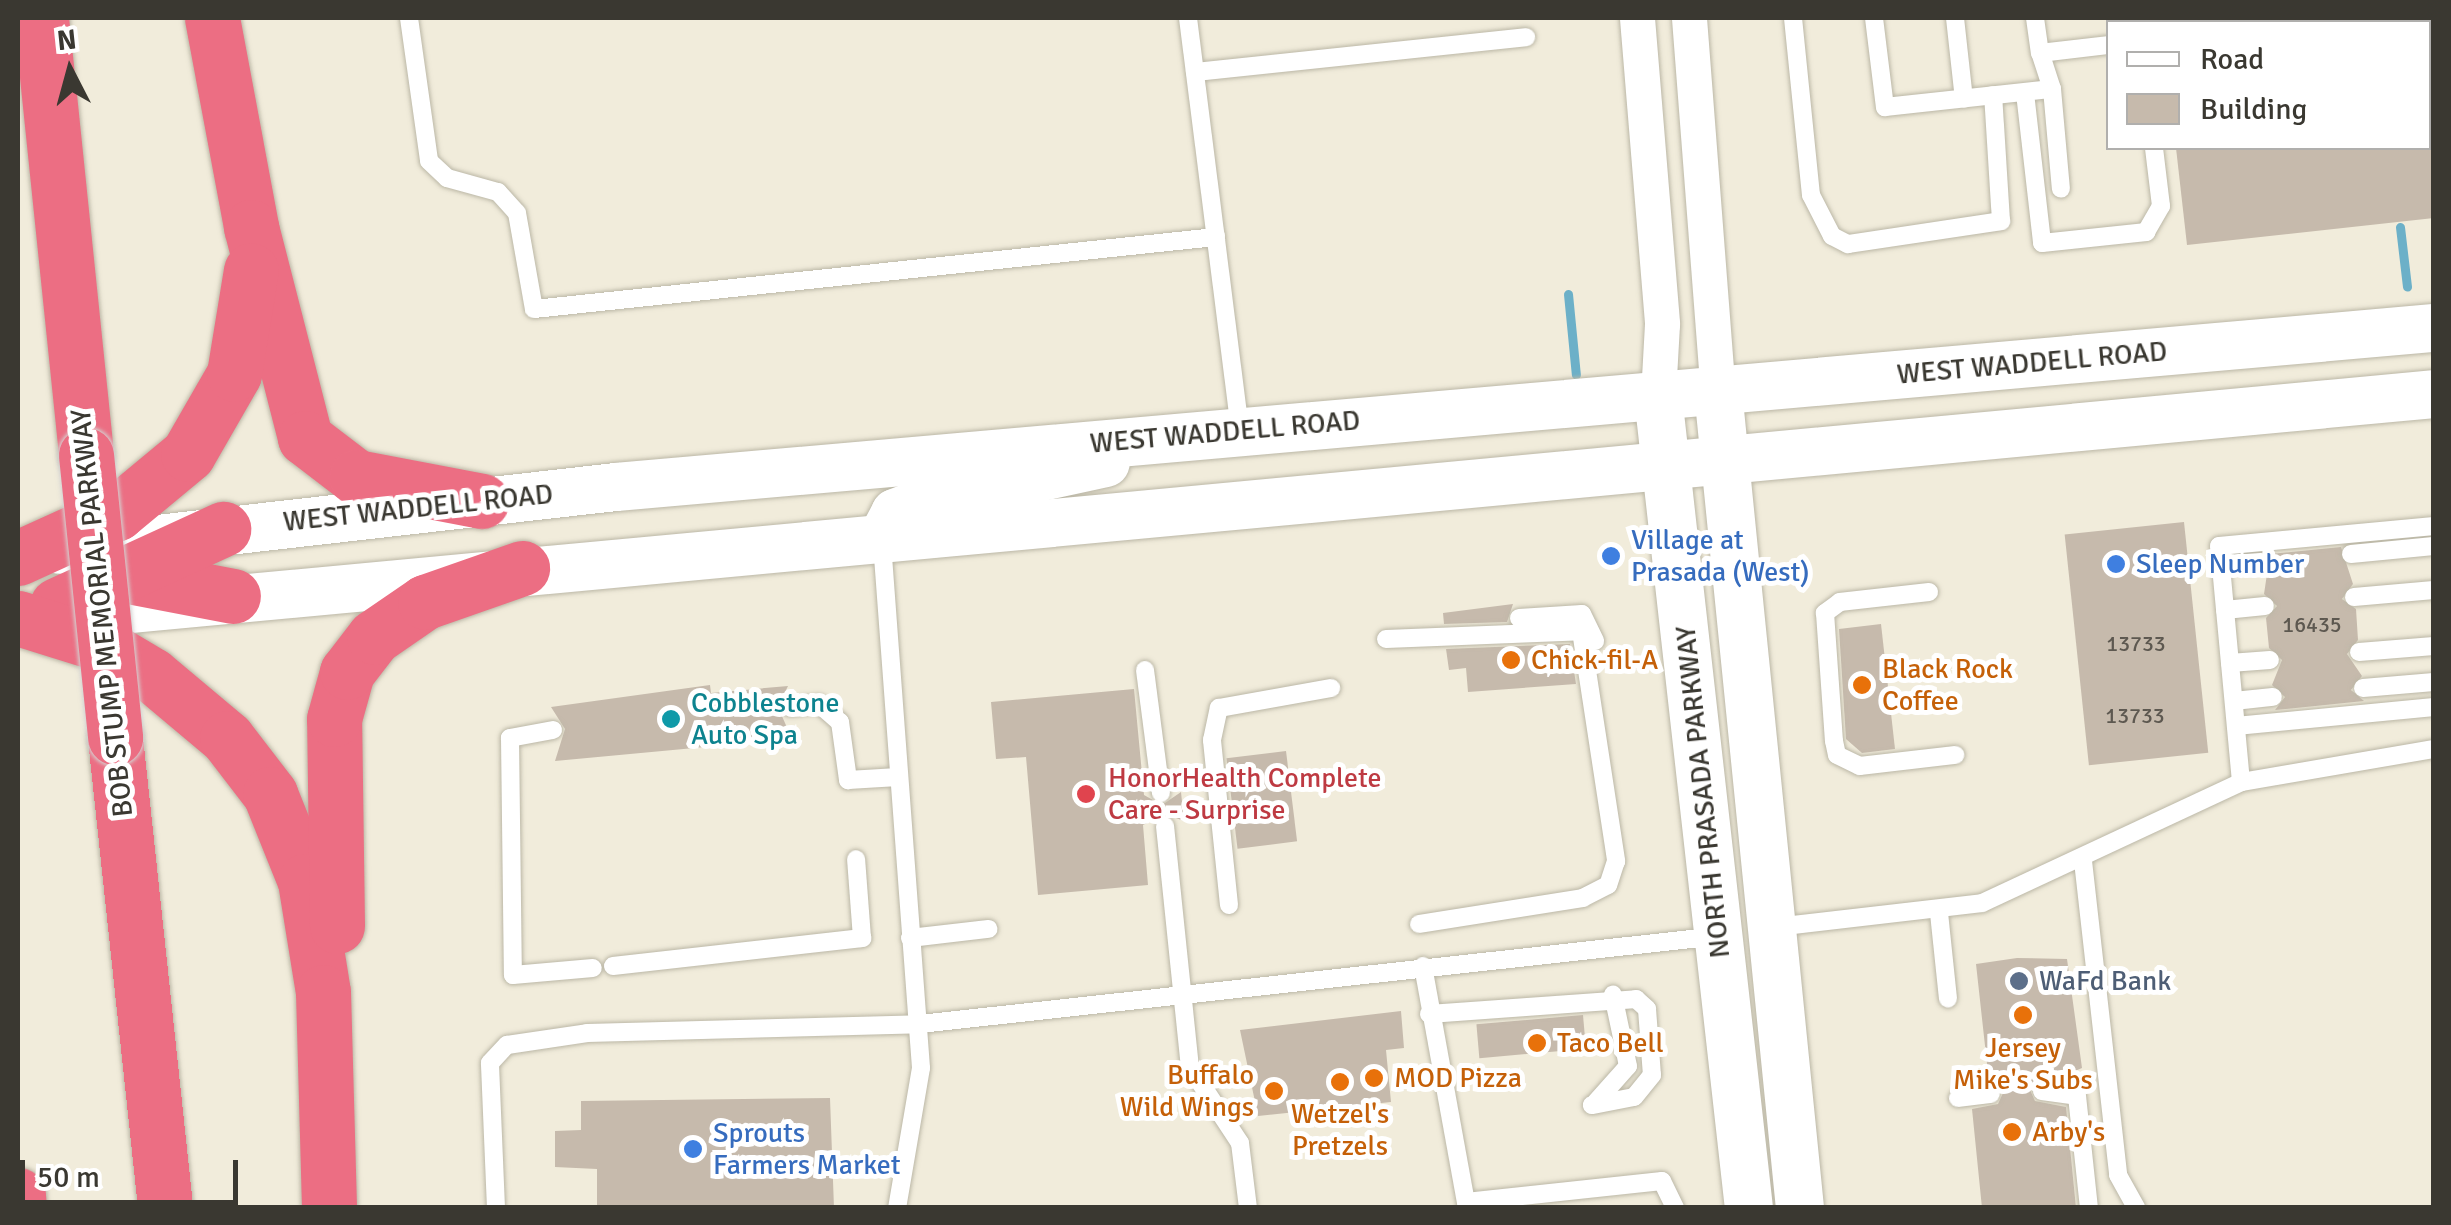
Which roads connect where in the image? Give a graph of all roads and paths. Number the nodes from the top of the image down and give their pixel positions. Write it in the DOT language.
graph roads {
  1 [pos="42,18"];
  2 [pos="212,18"];
  3 [pos="410,18"];
  4 [pos="1188,18"];
  5 [pos="1638,18"];
  6 [pos="1689,18"];
  7 [pos="1792,18"];
  8 [pos="1874,18"];
  9 [pos="1955,18"];
  10 [pos="2035,18"];
  11 [pos="1526,37"];
  12 [pos="2106,45"];
  13 [pos="2040,54"];
  14 [pos="1195,72"];
  15 [pos="2052,90"];
  16 [pos="2025,93"];
  17 [pos="1993,95"];
  18 [pos="1964,99"];
  19 [pos="2154,150"];
  20 [pos="2061,188"];
  21 [pos="251,228"];
  22 [pos="1216,237"];
  23 [pos="2434,328"];
  24 [pos="1718,391"];
  25 [pos="2434,394"];
  26 [pos="1658,396"];
  27 [pos="1222,432"];
  28 [pos="1725,459"];
  29 [pos="1665,465"];
  30 [pos="482,501"];
  31 [pos="2434,526"];
  32 [pos="223,530"];
  33 [pos="882,538"];
  34 [pos="2434,546"];
  35 [pos="20,554"];
  36 [pos="2351,554"];
  37 [pos="2261,562"];
  38 [pos="2221,565"];
  39 [pos="522,568"];
  40 [pos="126,576"];
  41 [pos="2434,590"];
  42 [pos="1929,592"];
  43 [pos="233,596"];
  44 [pos="2354,597"];
  45 [pos="2265,606"];
  46 [pos="2226,610"];
  47 [pos="19,620"];
  48 [pos="1386,640"];
  49 [pos="2434,646"];
  50 [pos="2360,652"];
  51 [pos="2270,660"];
  52 [pos="2230,664"];
  53 [pos="1145,670"];
  54 [pos="2434,682"];
  55 [pos="1331,688"];
  56 [pos="2363,688"];
  57 [pos="2274,697"];
  58 [pos="2234,701"];
  59 [pos="2434,707"];
  60 [pos="790,708"];
  61 [pos="2236,726"];
  62 [pos="553,730"];
  63 [pos="2434,749"];
  64 [pos="1955,755"];
  65 [pos="898,777"];
  66 [pos="2242,782"];
  67 [pos="1161,793"];
  68 [pos="1165,826"];
  69 [pos="856,859"];
  70 [pos="2084,861"];
  71 [pos="1229,905"];
  72 [pos="1939,913"];
  73 [pos="1419,924"];
  74 [pos="1770,928"];
  75 [pos="988,930"];
  76 [pos="1719,936"];
  77 [pos="910,938"];
  78 [pos="612,966"];
  79 [pos="1423,966"];
  80 [pos="592,968"];
  81 [pos="323,992"];
  82 [pos="1613,995"];
  83 [pos="1180,998"];
  84 [pos="1948,999"];
  85 [pos="1429,1014"];
  86 [pos="920,1024"];
  87 [pos="2042,1091"];
  88 [pos="1991,1094"];
  89 [pos="1958,1098"];
  90 [pos="18,1195"];
  91 [pos="1514,1202"];
  92 [pos="1466,1204"];
  93 [pos="1750,1204"];
  94 [pos="19,1208"];
  95 [pos="165,1208"];
  96 [pos="328,1208"];
  97 [pos="496,1208"];
  98 [pos="897,1208"];
  99 [pos="1248,1208"];
  100 [pos="1675,1208"];
  101 [pos="1800,1208"];
  102 [pos="2089,1208"];
  103 [pos="2136,1208"];
  1 -- 95 [label="highway, BOB STUMP MEMORIAL PARKWAY, bridge"];
  2 -- 21 [label="highway"];
  3 -- 22 [label="lane"];
  4 -- 14 [label="lane"];
  5 -- 26 [label="street, NORTH PRASADA PARKWAY"];
  6 -- 24 [label="street, NORTH PRASADA PARKWAY"];
  7 -- 17 [label="lane"];
  8 -- 18 [label="lane"];
  9 -- 18 [label="lane"];
  10 -- 13 [label="lane"];
  11 -- 14 [label="lane"];
  12 -- 13 [label="lane"];
  13 -- 15 [label="lane"];
  14 -- 22 [label="lane"];
  15 -- 16 [label="lane"];
  15 -- 20 [label="lane"];
  16 -- 17 [label="lane"];
  16 -- 19 [label="lane"];
  17 -- 18 [label="lane"];
  21 -- 30 [label="highway"];
  21 -- 35 [label="highway"];
  22 -- 27 [label="lane"];
  23 -- 24 [label="main road, WEST WADDELL ROAD"];
  24 -- 26 [label="main road, WEST WADDELL ROAD"];
  24 -- 28 [label="main road, NORTH PRASADA PARKWAY"];
  25 -- 28 [label="main road"];
  26 -- 27 [label="main road, WEST WADDELL ROAD"];
  26 -- 29 [label="main road, NORTH PRASADA PARKWAY"];
  27 -- 30 [label="main road, WEST WADDELL ROAD"];
  27 -- 33 [label="main road"];
  28 -- 29 [label="main road"];
  28 -- 74 [label="main road, NORTH PRASADA PARKWAY"];
  29 -- 33 [label="main road"];
  29 -- 76 [label="main road, NORTH PRASADA PARKWAY"];
  30 -- 32 [label="main road, WEST WADDELL ROAD"];
  31 -- 38 [label="lane"];
  32 -- 35 [label="main road, WEST WADDELL ROAD"];
  32 -- 40 [label="highway"];
  33 -- 39 [label="main road"];
  33 -- 65 [label="lane"];
  34 -- 36 [label="lane"];
  35 -- 40 [label="highway"];
  37 -- 38 [label="lane"];
  38 -- 46 [label="lane"];
  39 -- 43 [label="main road"];
  39 -- 81 [label="highway"];
  40 -- 43 [label="highway"];
  40 -- 47 [label="highway"];
  41 -- 44 [label="lane"];
  42 -- 64 [label="lane"];
  43 -- 47 [label="main road"];
  45 -- 46 [label="lane"];
  46 -- 52 [label="lane"];
  47 -- 81 [label="highway"];
  48 -- 73 [label="lane"];
  49 -- 50 [label="lane"];
  51 -- 52 [label="lane"];
  52 -- 58 [label="lane"];
  53 -- 67 [label="lane"];
  54 -- 56 [label="lane"];
  55 -- 71 [label="lane"];
  57 -- 58 [label="lane"];
  58 -- 61 [label="lane"];
  59 -- 61 [label="lane"];
  60 -- 65 [label="lane"];
  61 -- 66 [label="lane"];
  62 -- 80 [label="lane"];
  63 -- 66 [label="lane"];
  65 -- 77 [label="lane"];
  66 -- 70 [label="lane"];
  68 -- 83 [label="lane"];
  69 -- 78 [label="lane"];
  70 -- 72 [label="lane"];
  70 -- 103 [label="lane"];
  72 -- 74 [label="lane"];
  72 -- 84 [label="lane"];
  74 -- 101 [label="main road, NORTH PRASADA PARKWAY"];
  75 -- 77 [label="lane"];
  76 -- 79 [label="lane"];
  76 -- 93 [label="main road, NORTH PRASADA PARKWAY"];
  77 -- 86 [label="lane"];
  79 -- 83 [label="lane"];
  79 -- 85 [label="lane"];
  81 -- 96 [label="highway"];
  82 -- 82 [label="lane"];
  82 -- 85 [label="lane"];
  83 -- 86 [label="lane"];
  83 -- 99 [label="lane"];
  85 -- 92 [label="lane"];
  86 -- 97 [label="lane"];
  86 -- 98 [label="lane"];
  87 -- 102 [label="lane"];
  88 -- 89 [label="lane"];
  90 -- 94 [label="highway"];
  91 -- 92 [label="lane"];
  91 -- 100 [label="lane"];
}
